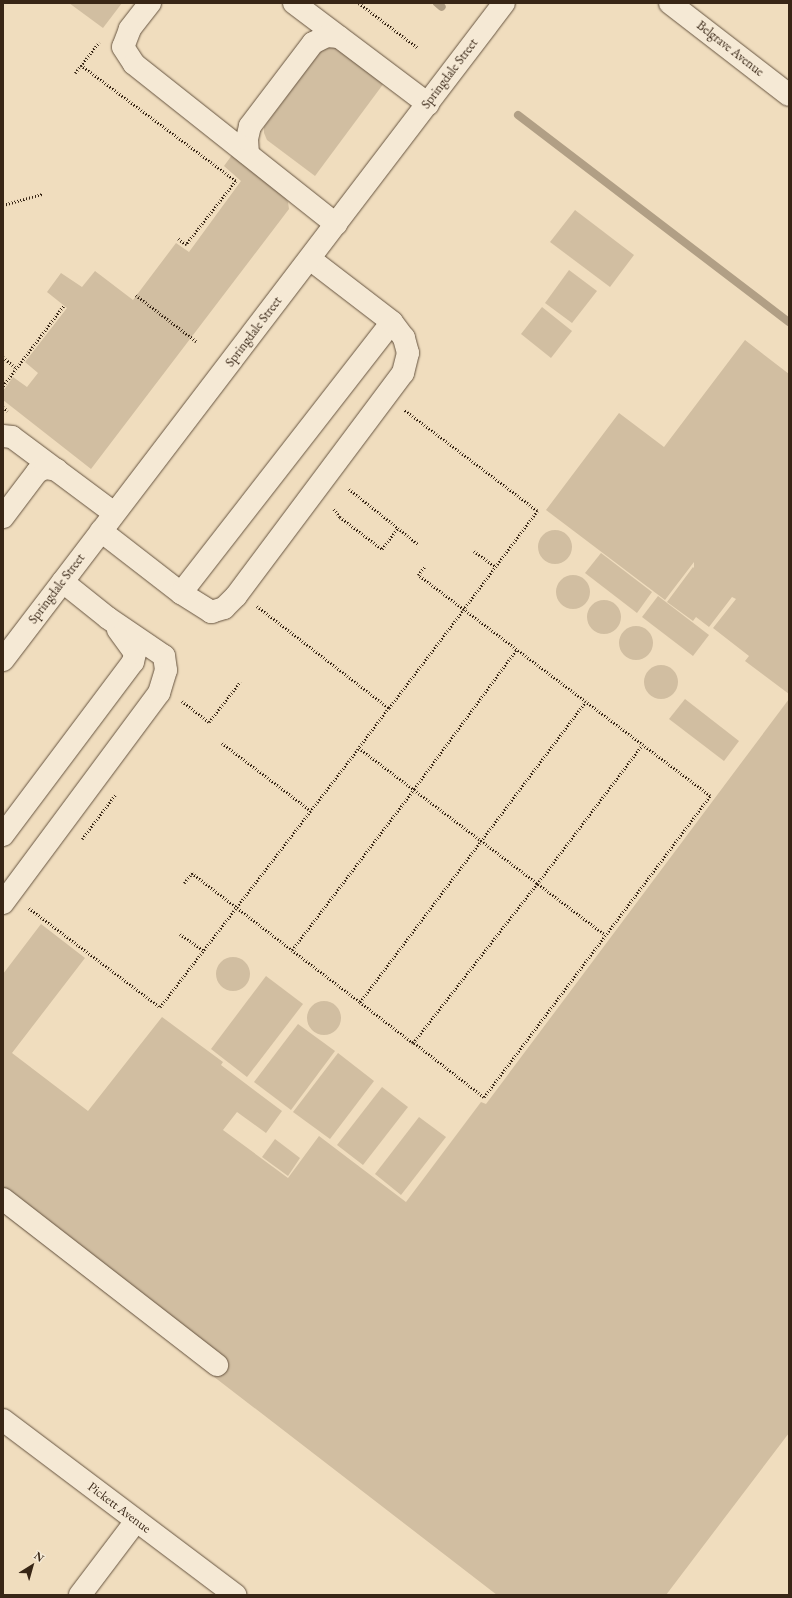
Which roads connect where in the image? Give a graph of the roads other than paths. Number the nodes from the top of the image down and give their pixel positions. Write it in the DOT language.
graph roads {
  1 [pos="150,3"];
  2 [pos="294,3"];
  3 [pos="504,3"];
  4 [pos="670,3"];
  5 [pos="339,37"];
  6 [pos="789,95"];
  7 [pos="428,104"];
  8 [pos="248,154"];
  9 [pos="336,224"];
  10 [pos="310,259"];
  11 [pos="392,322"];
  12 [pos="3,436"];
  13 [pos="57,470"];
  14 [pos="114,513"];
  15 [pos="3,518"];
  16 [pos="101,531"];
  17 [pos="63,582"];
  18 [pos="181,593"];
  19 [pos="108,618"];
  20 [pos="7,647"];
  21 [pos="3,835"];
  22 [pos="3,903"];
  23 [pos="3,1198"];
  24 [pos="217,1364"];
  25 [pos="3,1420"];
  26 [pos="136,1521"];
  27 [pos="80,1595"];
  28 [pos="234,1595"];
  1 -- 8 [label="street"];
  2 -- 5 [label="street"];
  3 -- 7 [label="street, Springdale Street"];
  4 -- 6 [label="street, Belgrave Avenue"];
  5 -- 7 [label="street"];
  5 -- 8 [label="street"];
  7 -- 9 [label="street, Springdale Street"];
  8 -- 9 [label="street"];
  9 -- 10 [label="street, Springdale Street"];
  10 -- 11 [label="street"];
  10 -- 14 [label="street, Springdale Street"];
  11 -- 18 [label="street"];
  11 -- 18 [label="street"];
  12 -- 13 [label="street"];
  13 -- 14 [label="street"];
  13 -- 15 [label="street"];
  14 -- 16 [label="street, Springdale Street"];
  16 -- 17 [label="street, Springdale Street"];
  16 -- 18 [label="street"];
  17 -- 19 [label="street"];
  17 -- 20 [label="street, Springdale Street"];
  19 -- 21 [label="street"];
  19 -- 22 [label="street"];
  23 -- 24 [label="street"];
  25 -- 26 [label="street, Pickett Avenue"];
  26 -- 27 [label="street"];
  26 -- 28 [label="street, Pickett Avenue"];
}
